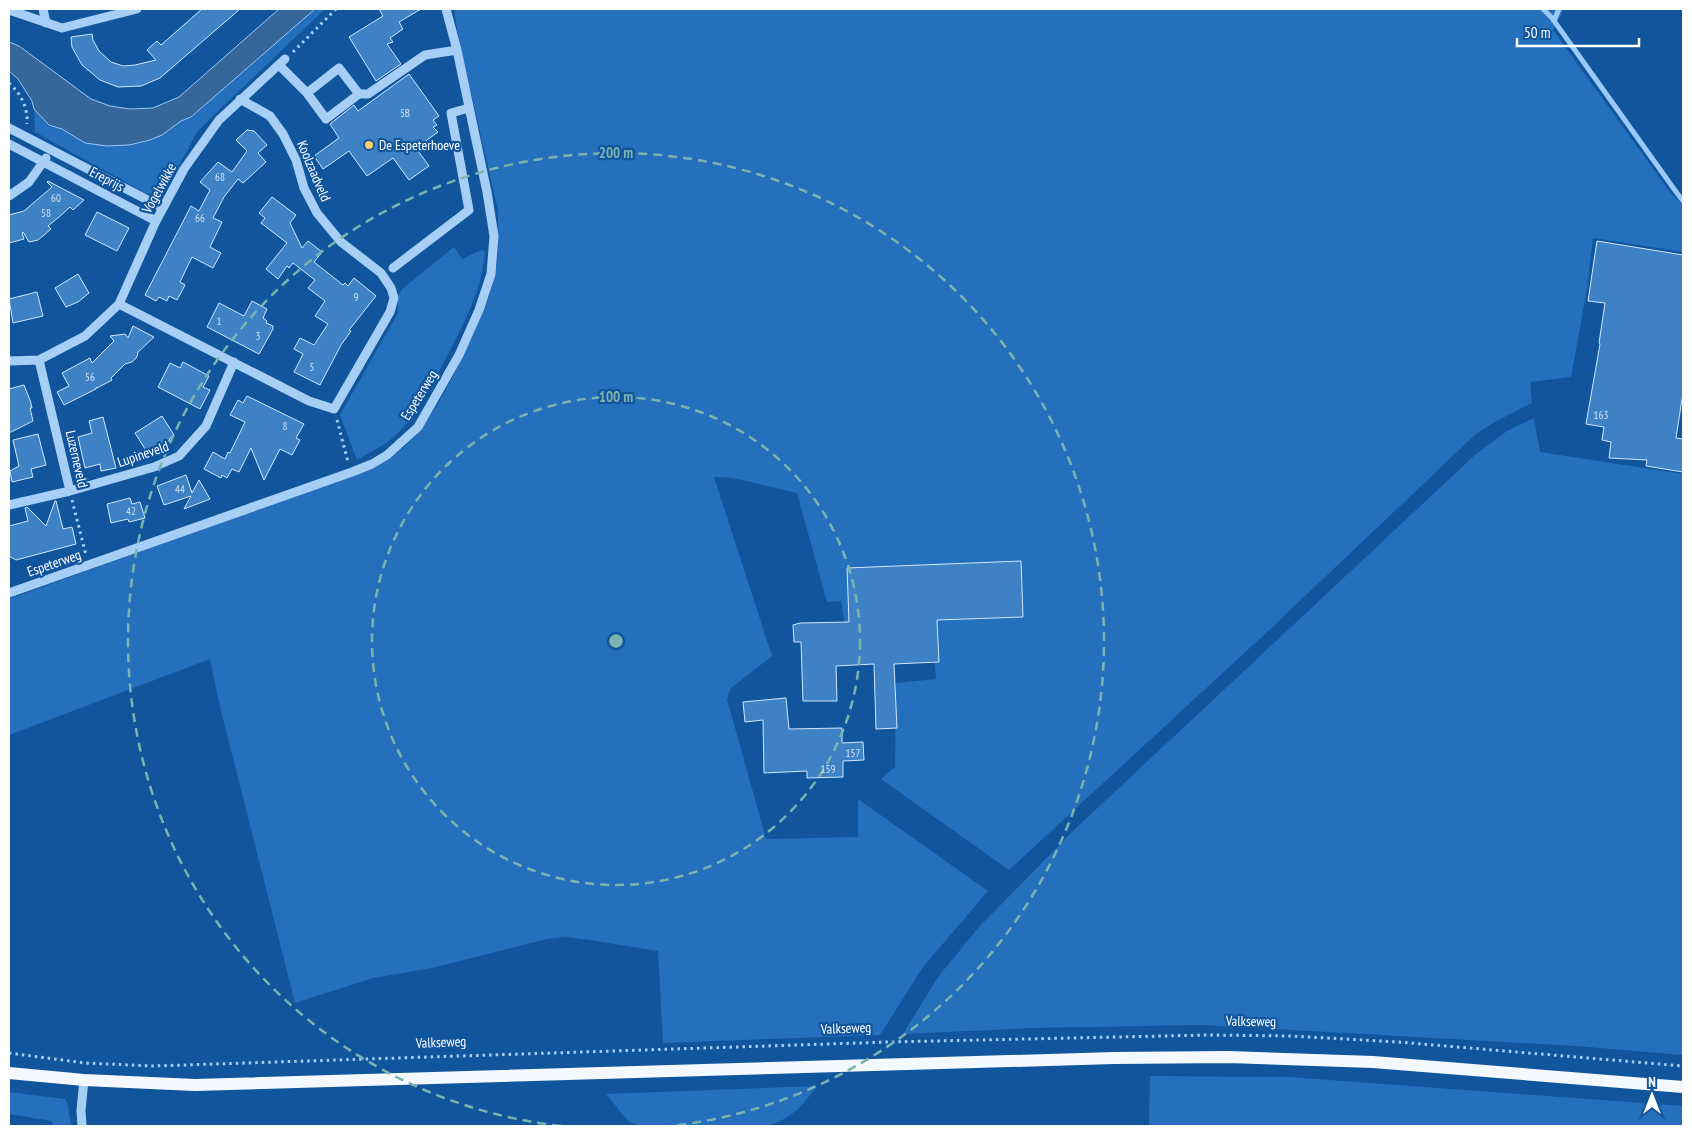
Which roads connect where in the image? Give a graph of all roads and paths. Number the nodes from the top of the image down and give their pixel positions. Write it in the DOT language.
graph roads {
  1 [pos="43,9"];
  2 [pos="137,9"];
  3 [pos="336,9"];
  4 [pos="446,9"];
  5 [pos="9,10"];
  6 [pos="46,23"];
  7 [pos="457,50"];
  8 [pos="282,62"];
  9 [pos="307,93"];
  10 [pos="359,94"];
  11 [pos="240,99"];
  12 [pos="469,108"];
  13 [pos="9,128"];
  14 [pos="9,144"];
  15 [pos="50,151"];
  16 [pos="44,162"];
  17 [pos="9,196"];
  18 [pos="163,208"];
  19 [pos="156,221"];
  20 [pos="393,268"];
  21 [pos="119,304"];
  22 [pos="39,360"];
  23 [pos="9,361"];
  24 [pos="234,362"];
  25 [pos="334,409"];
  26 [pos="348,461"];
  27 [pos="70,491"];
  28 [pos="9,505"];
  29 [pos="88,565"];
  30 [pos="9,593"];
  31 [pos="9,1053"];
  32 [pos="1683,1066"];
  33 [pos="9,1073"];
  34 [pos="84,1080"];
  35 [pos="1683,1087"];
  36 [pos="82,1126"];
  1 -- 6 [label="street"];
  2 -- 6 [label="street"];
  3 -- 8 [label="path"];
  4 -- 7 [label="street, Espeterweg"];
  5 -- 6 [label="street"];
  7 -- 10 [label="street"];
  7 -- 12 [label="street, Espeterweg"];
  8 -- 9 [label="street"];
  8 -- 11 [label="street, Vogelwikke"];
  9 -- 10 [label="street"];
  9 -- 10 [label="street"];
  11 -- 18 [label="street, Vogelwikke"];
  11 -- 25 [label="street, Koolzaadveld"];
  12 -- 20 [label="street"];
  12 -- 29 [label="street, Espeterweg"];
  13 -- 15 [label="street, Ereprijs"];
  14 -- 16 [label="street, Ereprijs"];
  15 -- 16 [label="street"];
  15 -- 18 [label="street, Ereprijs"];
  16 -- 17 [label="street"];
  16 -- 19 [label="street, Ereprijs"];
  18 -- 19 [label="street, Vogelwikke"];
  19 -- 21 [label="street, Vogelwikke"];
  21 -- 22 [label="street, Vogelwikke"];
  21 -- 24 [label="street"];
  22 -- 23 [label="street, Vogelwikke"];
  22 -- 27 [label="street, Luzerneveld"];
  24 -- 25 [label="street"];
  24 -- 27 [label="street, Lupineveld"];
  25 -- 26 [label="path"];
  27 -- 28 [label="street, Lupineveld"];
  27 -- 29 [label="path, Luzerneveld"];
  29 -- 30 [label="street, Espeterweg"];
  31 -- 32 [label="path, Valkseweg"];
  33 -- 34 [label="main road"];
  34 -- 35 [label="main road"];
  34 -- 36 [label="street"];
}
